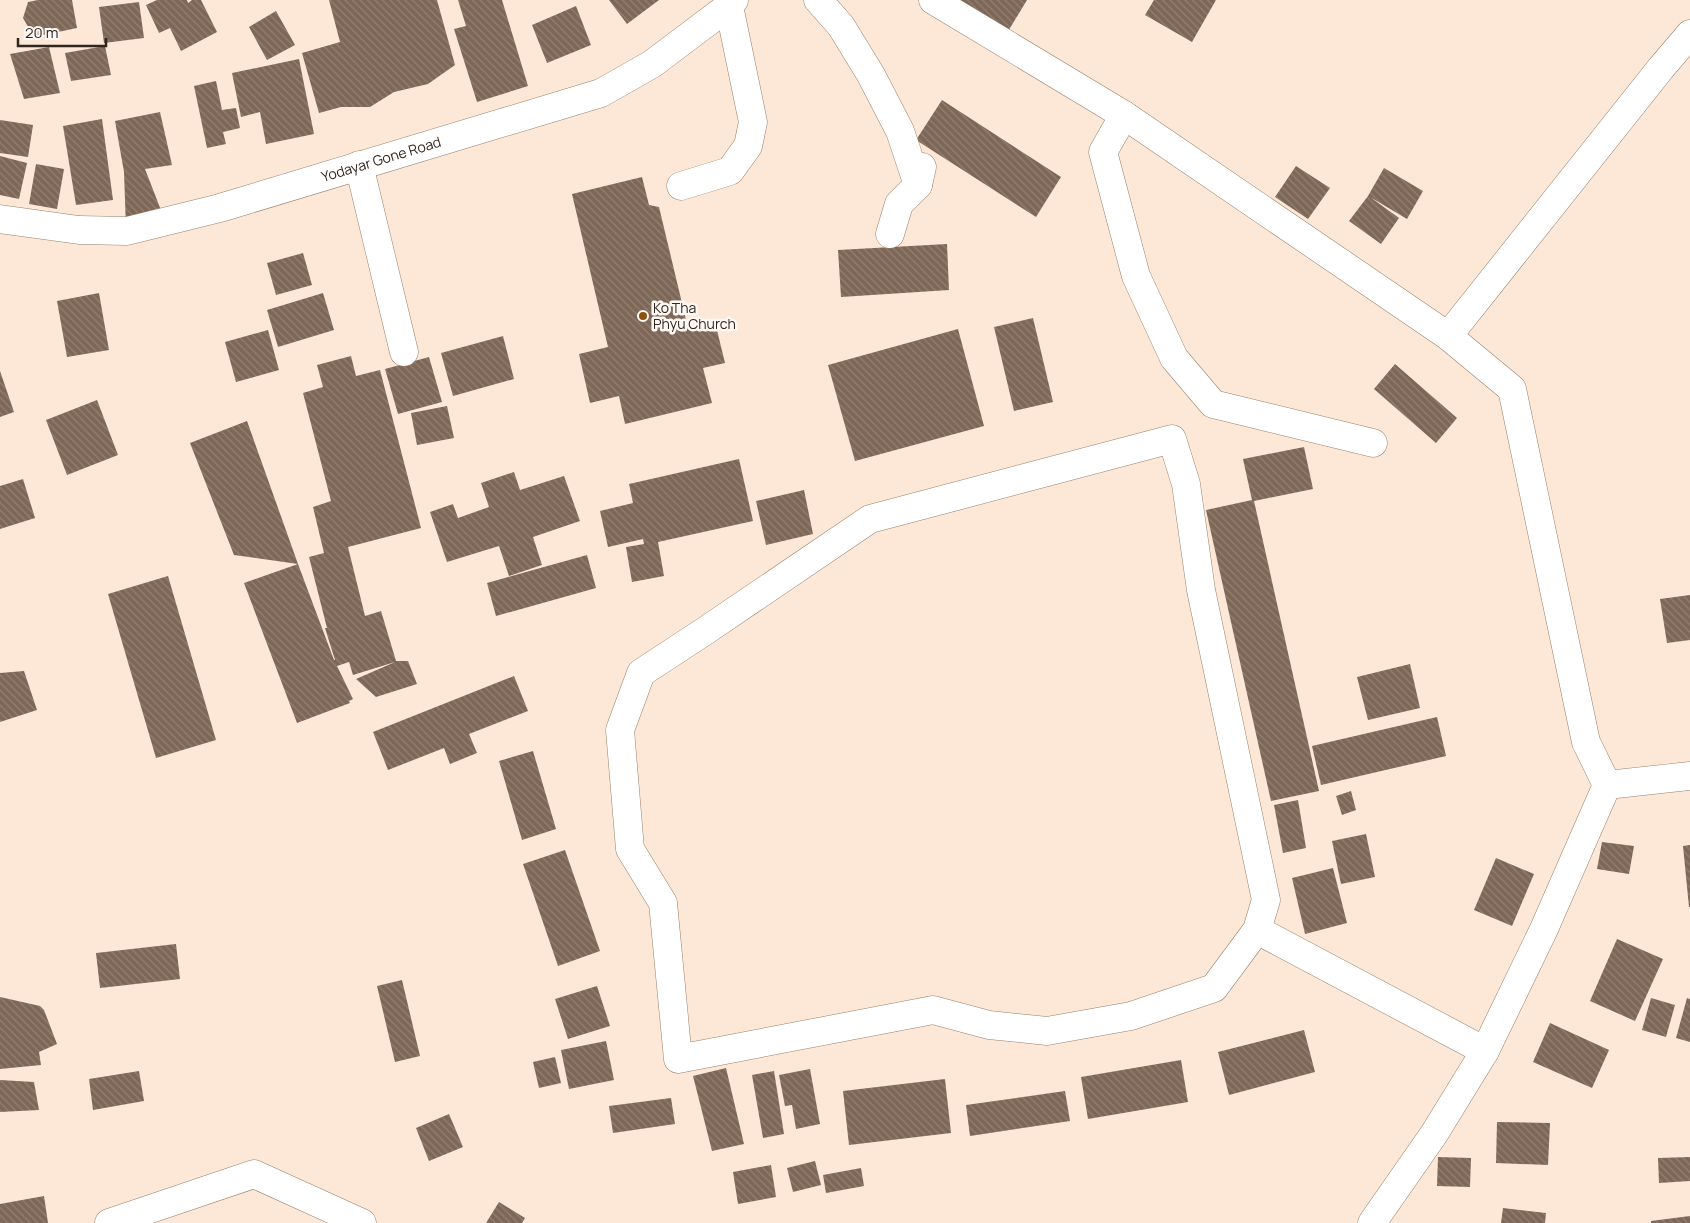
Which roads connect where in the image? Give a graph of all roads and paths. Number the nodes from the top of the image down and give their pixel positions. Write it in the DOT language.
graph roads {
  1 [pos="818,0"];
  2 [pos="933,0"];
  3 [pos="732,3"];
  4 [pos="1690,34"];
  5 [pos="1124,115"];
  6 [pos="923,158"];
  7 [pos="359,165"];
  8 [pos="918,185"];
  9 [pos="681,186"];
  10 [pos="0,219"];
  11 [pos="890,234"];
  12 [pos="1448,336"];
  13 [pos="404,352"];
  14 [pos="1373,443"];
  15 [pos="1690,776"];
  16 [pos="1607,785"];
  17 [pos="1257,930"];
  18 [pos="1485,1051"];
  19 [pos="110,1223"];
  20 [pos="362,1223"];
  21 [pos="1372,1223"];
  1 -- 8 [label="street"];
  2 -- 5 [label="street"];
  3 -- 7 [label="street, Yodayar Gone Road"];
  3 -- 9 [label="street"];
  4 -- 12 [label="street"];
  5 -- 12 [label="street"];
  5 -- 14 [label="street"];
  6 -- 8 [label="street"];
  7 -- 10 [label="street, Yodayar Gone Road"];
  7 -- 13 [label="street"];
  8 -- 11 [label="street"];
  12 -- 16 [label="street"];
  15 -- 16 [label="street"];
  16 -- 18 [label="street"];
  17 -- 17 [label="street"];
  17 -- 18 [label="street"];
  18 -- 21 [label="street"];
  19 -- 20 [label="street"];
}
